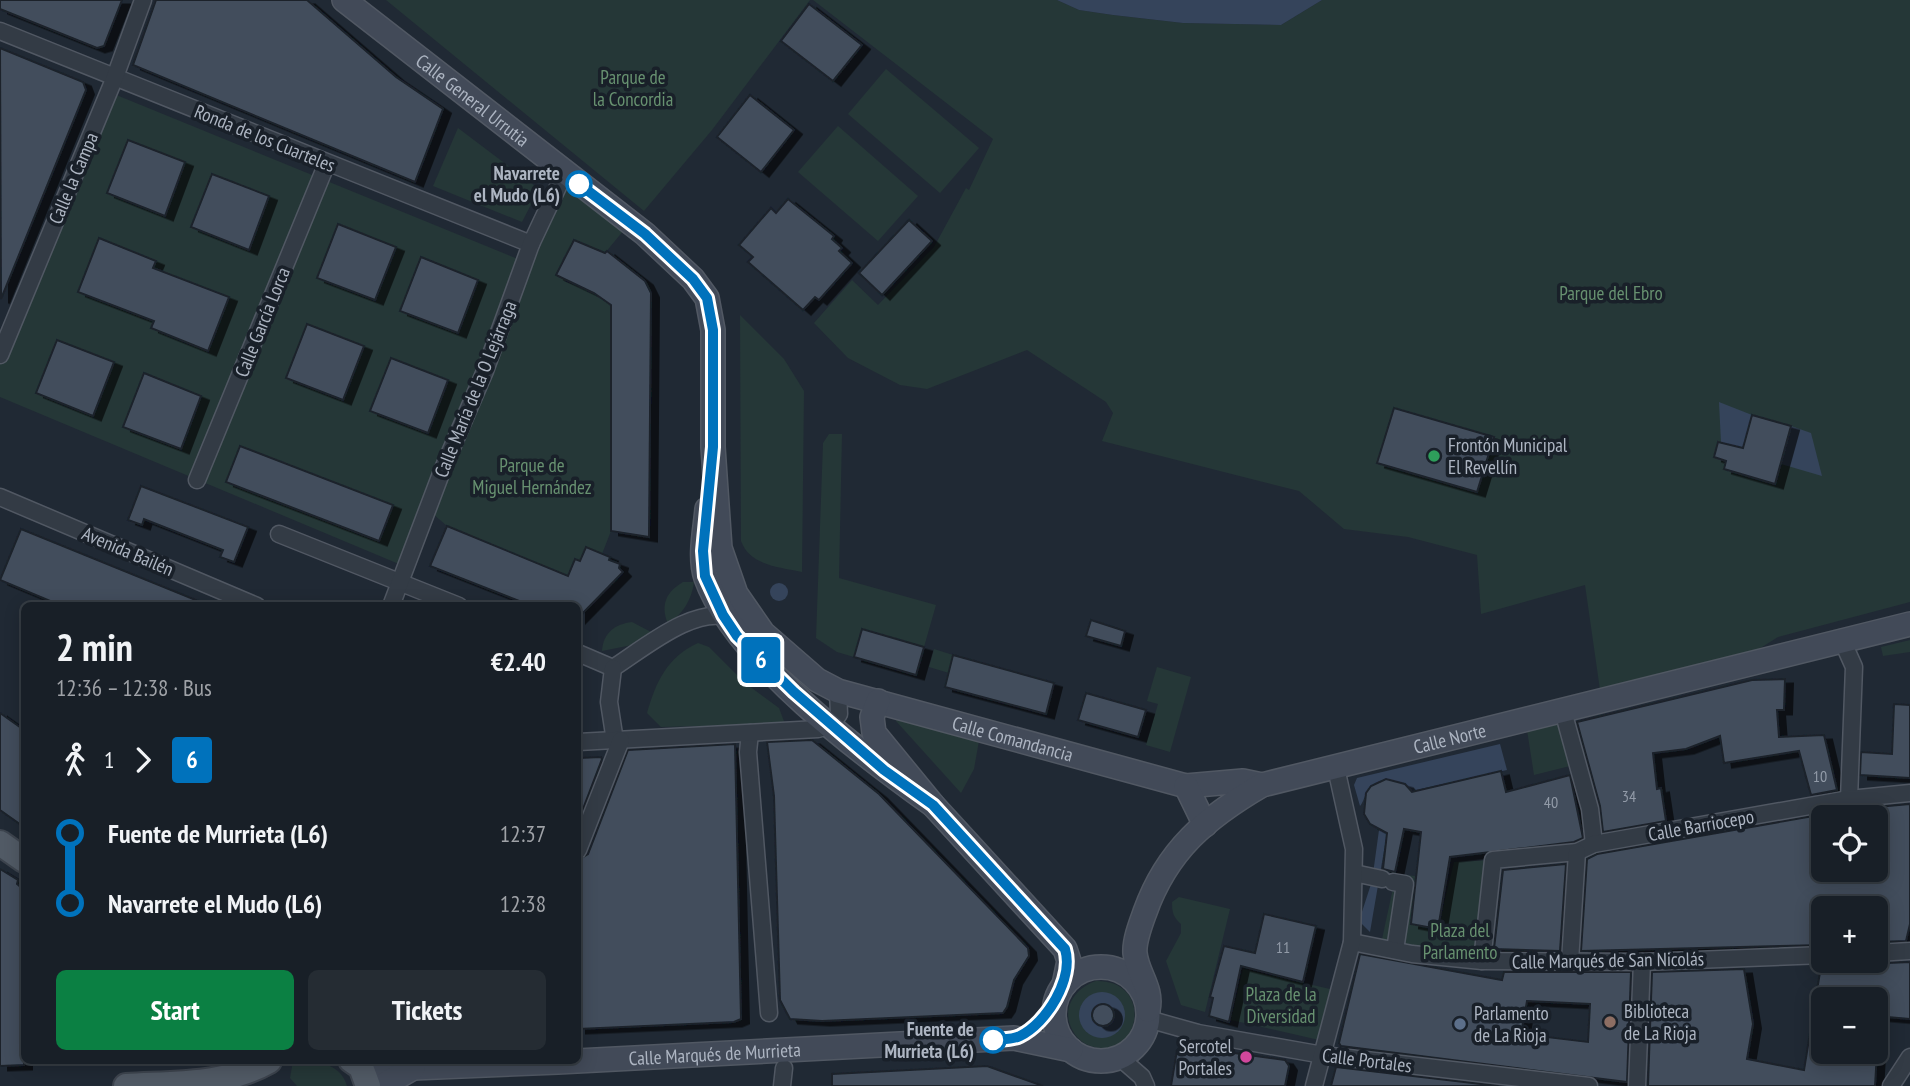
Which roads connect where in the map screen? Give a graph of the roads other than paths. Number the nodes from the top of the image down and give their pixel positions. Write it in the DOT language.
graph roads {
  1 [pos="143,0"];
  2 [pos="344,0"];
  3 [pos="0,31"];
  4 [pos="115,77"];
  5 [pos="327,163"];
  6 [pos="564,174"];
  7 [pos="531,244"];
  8 [pos="0,355"];
  9 [pos="713,447"];
  10 [pos="197,480"];
  11 [pos="0,497"];
  12 [pos="279,534"];
  13 [pos="705,576"];
  14 [pos="400,582"];
  15 [pos="248,602"];
  16 [pos="392,602"];
  17 [pos="449,602"];
  18 [pos="723,615"];
  19 [pos="696,617"];
  20 [pos="1910,624"];
  21 [pos="1841,638"];
  22 [pos="581,654"];
  23 [pos="613,668"];
  24 [pos="838,691"];
  25 [pos="878,701"];
  26 [pos="1563,711"];
  27 [pos="831,725"];
  28 [pos="750,733"];
  29 [pos="618,741"];
  30 [pos="581,742"];
  31 [pos="1336,768"];
  32 [pos="1262,785"];
  33 [pos="1186,786"];
  34 [pos="1910,793"];
  35 [pos="1849,799"];
  36 [pos="933,805"];
  37 [pos="1205,825"];
  38 [pos="581,841"];
  39 [pos="0,843"];
  40 [pos="1594,844"];
  41 [pos="1577,852"];
  42 [pos="21,858"];
  43 [pos="1354,873"];
  44 [pos="1352,942"];
  45 [pos="1395,950"];
  46 [pos="1910,951"];
  47 [pos="1888,952"];
  48 [pos="1811,956"];
  49 [pos="1482,961"];
  50 [pos="1570,961"];
  51 [pos="1642,962"];
  52 [pos="1060,991"];
  53 [pos="769,1013"];
  54 [pos="1148,1014"];
  55 [pos="1014,1038"];
  56 [pos="1071,1050"];
  57 [pos="1323,1055"];
  58 [pos="1119,1057"];
  59 [pos="1910,1057"];
  60 [pos="581,1059"];
  61 [pos="235,1064"];
  62 [pos="264,1064"];
  63 [pos="269,1064"];
  64 [pos="476,1064"];
  65 [pos="413,1068"];
  66 [pos="784,1068"];
  67 [pos="360,1071"];
  68 [pos="222,1080"];
  69 [pos="1565,1085"];
  70 [pos="126,1086"];
  71 [pos="259,1086"];
  72 [pos="274,1086"];
  73 [pos="382,1086"];
  74 [pos="782,1086"];
  75 [pos="1146,1086"];
  76 [pos="1314,1086"];
  77 [pos="1589,1086"];
  78 [pos="1637,1086"];
  79 [pos="1891,1086"];
  1 -- 4 [label="street, Calle la Campa"];
  2 -- 6 [label="main road, Calle General Urrutia"];
  3 -- 4 [label="street, Ronda de los Cuarteles"];
  4 -- 5 [label="street, Ronda de los Cuarteles"];
  4 -- 8 [label="street, Calle la Campa"];
  5 -- 7 [label="street, Ronda de los Cuarteles"];
  5 -- 10 [label="street, Calle García Lorca"];
  6 -- 7 [label="street, Calle María de la O Lejárraga"];
  6 -- 9 [label="main road, Calle General Urrutia"];
  7 -- 14 [label="street, Calle María de la O Lejárraga"];
  9 -- 13 [label="main road, Calle General Urrutia"];
  9 -- 24 [label="main road, Calle General Urrutia"];
  11 -- 15 [label="street, Avenida Bailén"];
  12 -- 14 [label="street"];
  13 -- 18 [label="main road, Calle General Urrutia"];
  13 -- 19 [label="street"];
  14 -- 16 [label="street, Calle María de la O Lejárraga"];
  14 -- 17 [label="street"];
  18 -- 19 [label="street"];
  18 -- 24 [label="street"];
  18 -- 27 [label="main road, Calle General Urrutia"];
  19 -- 23 [label="street"];
  20 -- 21 [label="main road, Calle Norte"];
  21 -- 26 [label="main road, Calle Norte"];
  21 -- 35 [label="street"];
  22 -- 23 [label="street"];
  23 -- 29 [label="street"];
  24 -- 25 [label="main road, Calle Comandancia"];
  24 -- 27 [label="street"];
  25 -- 33 [label="main road, Calle Comandancia"];
  25 -- 36 [label="main road"];
  26 -- 31 [label="main road, Calle Norte"];
  26 -- 40 [label="street"];
  27 -- 28 [label="street"];
  27 -- 36 [label="main road, Calle General Urrutia"];
  28 -- 29 [label="street"];
  28 -- 53 [label="street"];
  29 -- 30 [label="street"];
  29 -- 38 [label="street"];
  31 -- 32 [label="main road, Calle Norte"];
  31 -- 43 [label="street"];
  32 -- 33 [label="main road, Calle Comandancia"];
  32 -- 37 [label="main road, Calle Norte"];
  33 -- 37 [label="main road"];
  34 -- 35 [label="street, Calle Barriocepo"];
  35 -- 40 [label="street, Calle Barriocepo"];
  36 -- 52 [label="main road"];
  37 -- 54 [label="main road, Calle Norte"];
  39 -- 42 [label="main road"];
  40 -- 41 [label="street, Calle Barriocepo"];
  41 -- 49 [label="street, Calle Barriocepo"];
  41 -- 50 [label="street"];
  43 -- 44 [label="street"];
  43 -- 45 [label="street"];
  44 -- 45 [label="street, Calle Marqués de San Nicolás"];
  44 -- 57 [label="street"];
  45 -- 49 [label="street, Calle Marqués de San Nicolás"];
  46 -- 47 [label="street"];
  48 -- 51 [label="street, Calle Marqués de San Nicolás"];
  49 -- 50 [label="street, Calle Marqués de San Nicolás"];
  50 -- 51 [label="street, Calle Marqués de San Nicolás"];
  51 -- 78 [label="street"];
  52 -- 54 [label="main road"];
  52 -- 55 [label="main road"];
  52 -- 56 [label="main road"];
  54 -- 57 [label="street, Calle Portales"];
  54 -- 58 [label="main road"];
  55 -- 56 [label="main road, Calle Marqués de Murrieta"];
  55 -- 60 [label="main road, Calle Marqués de Murrieta"];
  56 -- 58 [label="main road"];
  57 -- 69 [label="street, Calle Portales"];
  57 -- 76 [label="street"];
  58 -- 75 [label="street"];
  59 -- 79 [label="street"];
  61 -- 68 [label="main road"];
  62 -- 68 [label="main road"];
  63 -- 72 [label="main road"];
  64 -- 65 [label="main road, Calle Marqués de Murrieta"];
  65 -- 67 [label="main road, Calle Marqués de Murrieta"];
  65 -- 73 [label="main road, Calle Marqués de Murrieta"];
  66 -- 74 [label="street"];
  68 -- 70 [label="main road"];
  68 -- 71 [label="main road"];
  69 -- 77 [label="street, Calle Portales"];
}
